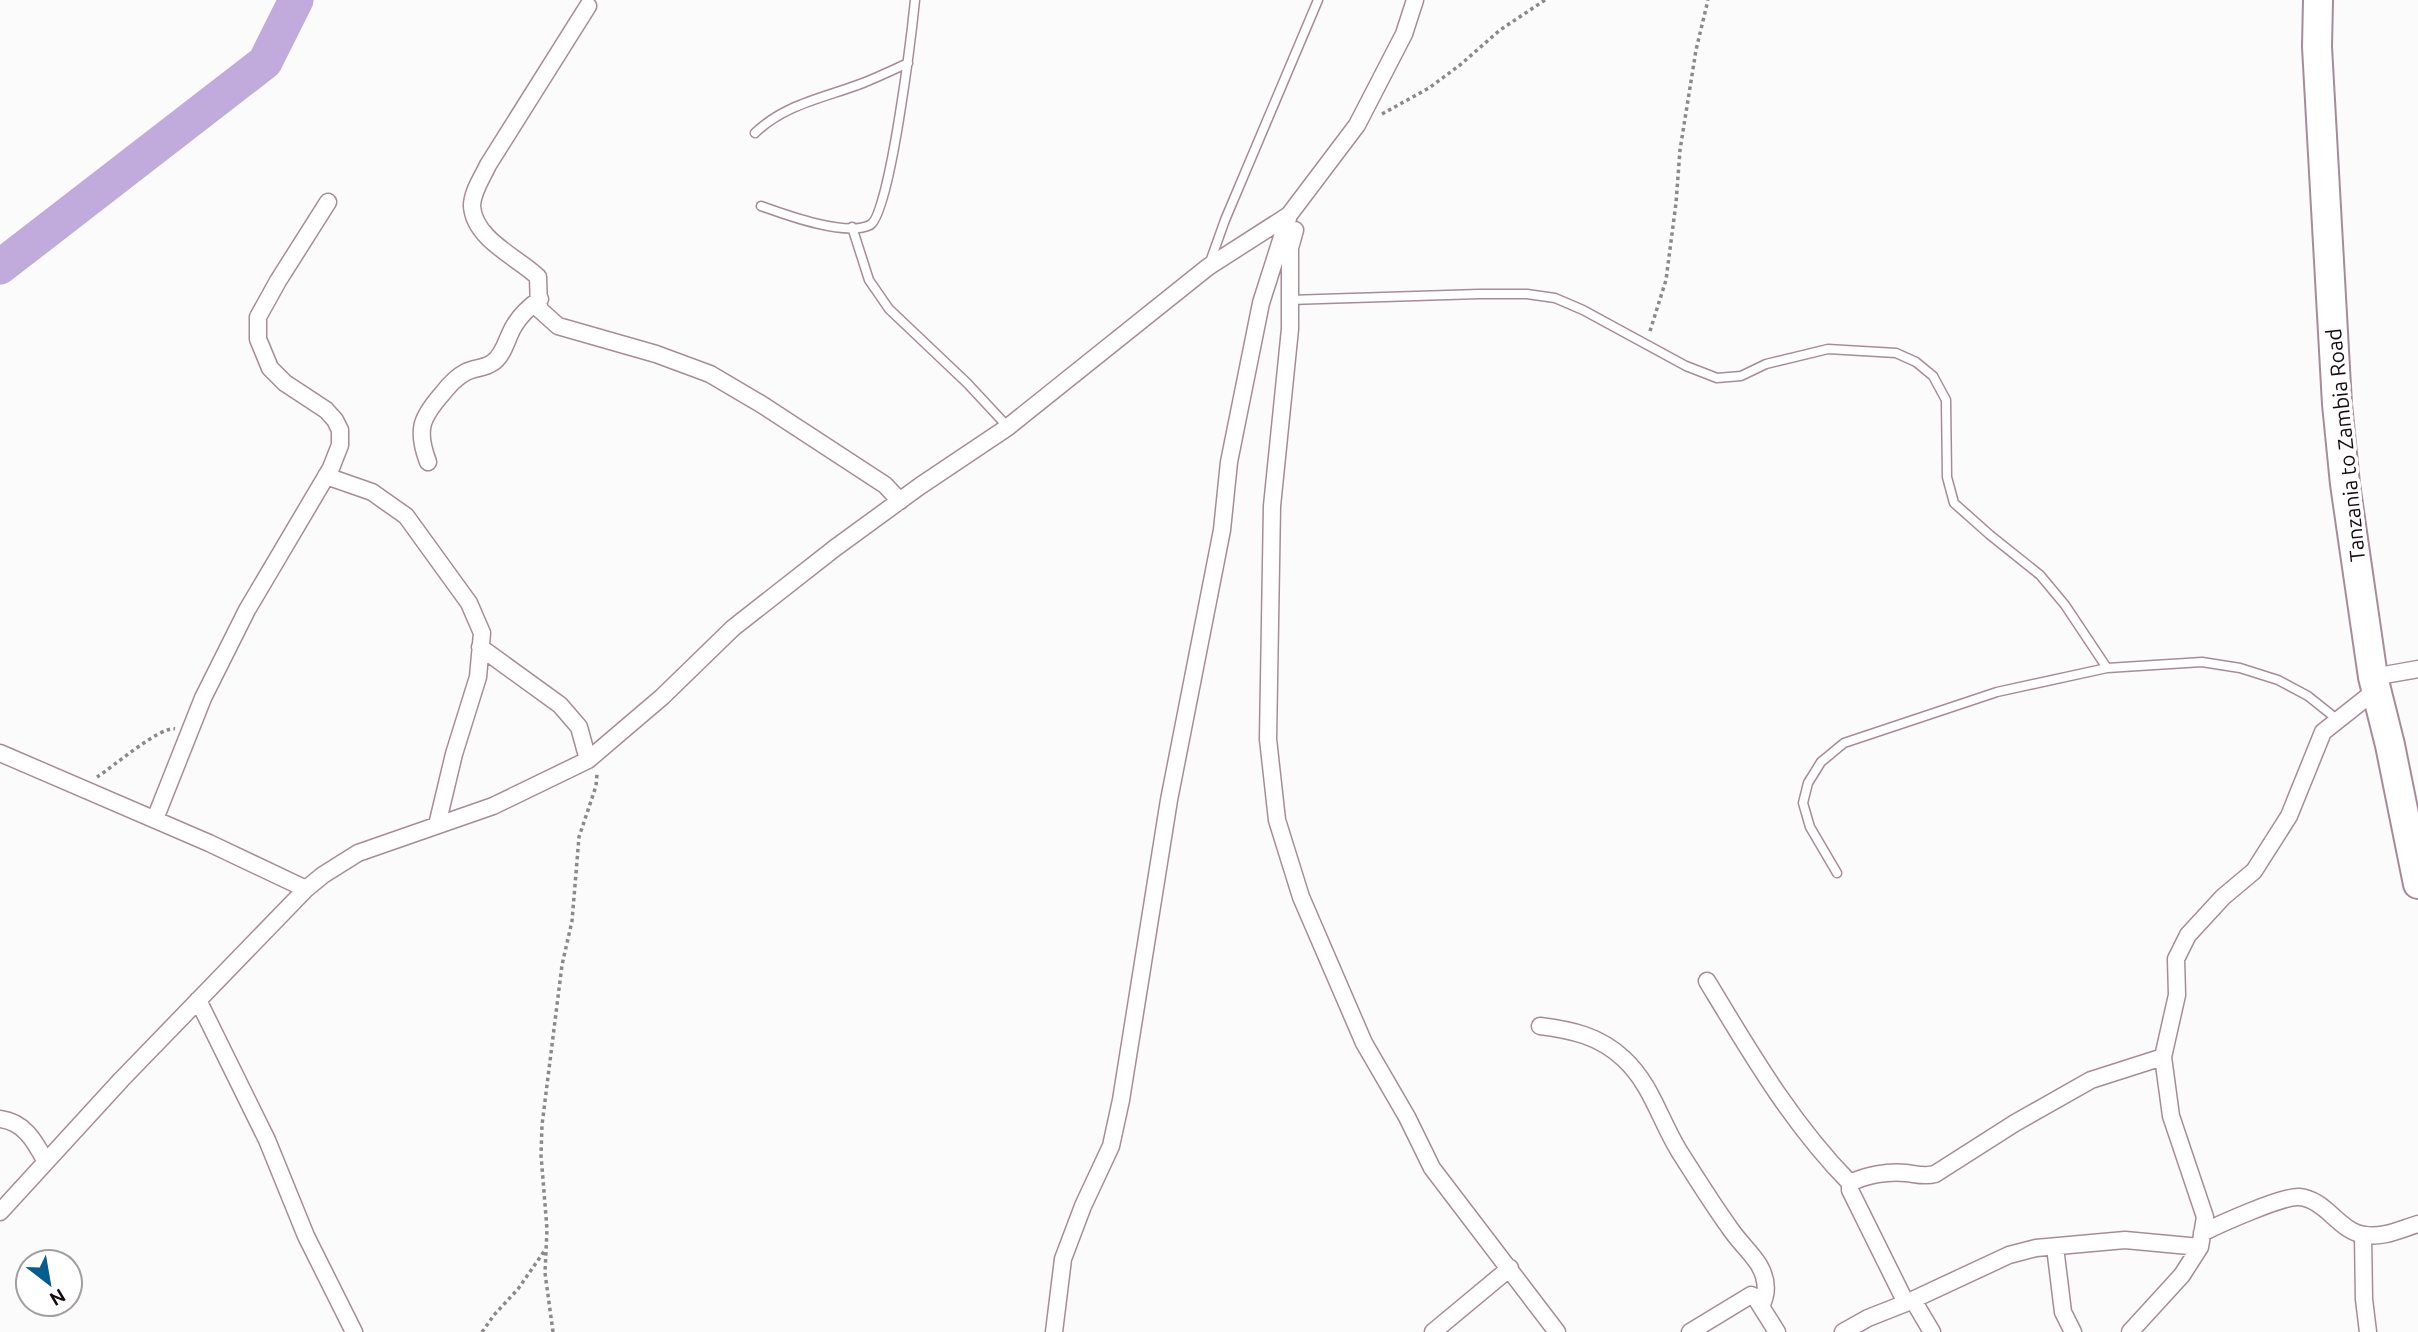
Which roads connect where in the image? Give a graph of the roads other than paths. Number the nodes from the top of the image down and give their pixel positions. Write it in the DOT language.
graph roads {
  1 [pos="915,0"];
  2 [pos="1318,0"];
  3 [pos="1415,0"];
  4 [pos="2318,0"];
  5 [pos="588,6"];
  6 [pos="908,63"];
  7 [pos="755,133"];
  8 [pos="1305,194"];
  9 [pos="328,202"];
  10 [pos="761,206"];
  11 [pos="1289,215"];
  12 [pos="852,227"];
  13 [pos="1208,267"];
  14 [pos="540,299"];
  15 [pos="1289,300"];
  16 [pos="1008,427"];
  17 [pos="428,462"];
  18 [pos="326,476"];
  19 [pos="900,501"];
  20 [pos="480,648"];
  21 [pos="2107,668"];
  22 [pos="2418,668"];
  23 [pos="2374,684"];
  24 [pos="2338,720"];
  25 [pos="0,753"];
  26 [pos="593,756"];
  27 [pos="155,819"];
  28 [pos="437,825"];
  29 [pos="1838,873"];
  30 [pos="2418,884"];
  31 [pos="306,890"];
  32 [pos="1707,981"];
  33 [pos="198,1000"];
  34 [pos="1541,1026"];
  35 [pos="2163,1057"];
  36 [pos="0,1119"];
  37 [pos="46,1162"];
  38 [pos="1850,1183"];
  39 [pos="0,1212"];
  40 [pos="2418,1224"];
  41 [pos="2363,1235"];
  42 [pos="2201,1240"];
  43 [pos="2055,1247"];
  44 [pos="1510,1268"];
  45 [pos="1909,1302"];
  46 [pos="1761,1306"];
  47 [pos="354,1332"];
  48 [pos="1054,1332"];
  49 [pos="1433,1332"];
  50 [pos="1557,1332"];
  51 [pos="1690,1332"];
  52 [pos="1777,1332"];
  53 [pos="1843,1332"];
  54 [pos="1932,1332"];
  55 [pos="2073,1332"];
  56 [pos="2130,1332"];
  57 [pos="2368,1332"];
  1 -- 6 [label="lane"];
  2 -- 13 [label="lane"];
  3 -- 8 [label="street"];
  4 -- 23 [label="highway, Tanzania to Zambia Road"];
  5 -- 14 [label="street"];
  6 -- 7 [label="lane"];
  6 -- 12 [label="lane"];
  8 -- 11 [label="street"];
  8 -- 15 [label="street"];
  9 -- 18 [label="street"];
  10 -- 12 [label="lane"];
  11 -- 13 [label="street"];
  11 -- 48 [label="street"];
  12 -- 16 [label="lane"];
  13 -- 16 [label="street"];
  14 -- 17 [label="street"];
  14 -- 19 [label="street"];
  15 -- 21 [label="lane"];
  15 -- 44 [label="street"];
  16 -- 19 [label="street"];
  18 -- 20 [label="street"];
  18 -- 27 [label="street"];
  19 -- 26 [label="street"];
  20 -- 26 [label="street"];
  20 -- 28 [label="street"];
  21 -- 24 [label="lane"];
  21 -- 29 [label="lane"];
  22 -- 23 [label="street"];
  23 -- 24 [label="street"];
  23 -- 30 [label="highway, Tanzania to Zambia Road"];
  24 -- 35 [label="street"];
  25 -- 27 [label="street"];
  26 -- 28 [label="street"];
  27 -- 31 [label="street"];
  28 -- 31 [label="street"];
  31 -- 33 [label="street"];
  32 -- 38 [label="street"];
  33 -- 37 [label="street"];
  33 -- 47 [label="street"];
  34 -- 46 [label="street"];
  35 -- 38 [label="street"];
  35 -- 42 [label="street"];
  36 -- 37 [label="street"];
  37 -- 39 [label="street"];
  38 -- 45 [label="street"];
  40 -- 41 [label="street"];
  41 -- 42 [label="street"];
  41 -- 57 [label="street"];
  42 -- 43 [label="street"];
  42 -- 56 [label="street"];
  43 -- 45 [label="street"];
  43 -- 55 [label="street"];
  44 -- 49 [label="street"];
  44 -- 50 [label="street"];
  45 -- 53 [label="street"];
  45 -- 54 [label="street"];
  46 -- 51 [label="street"];
  46 -- 52 [label="street"];
}
